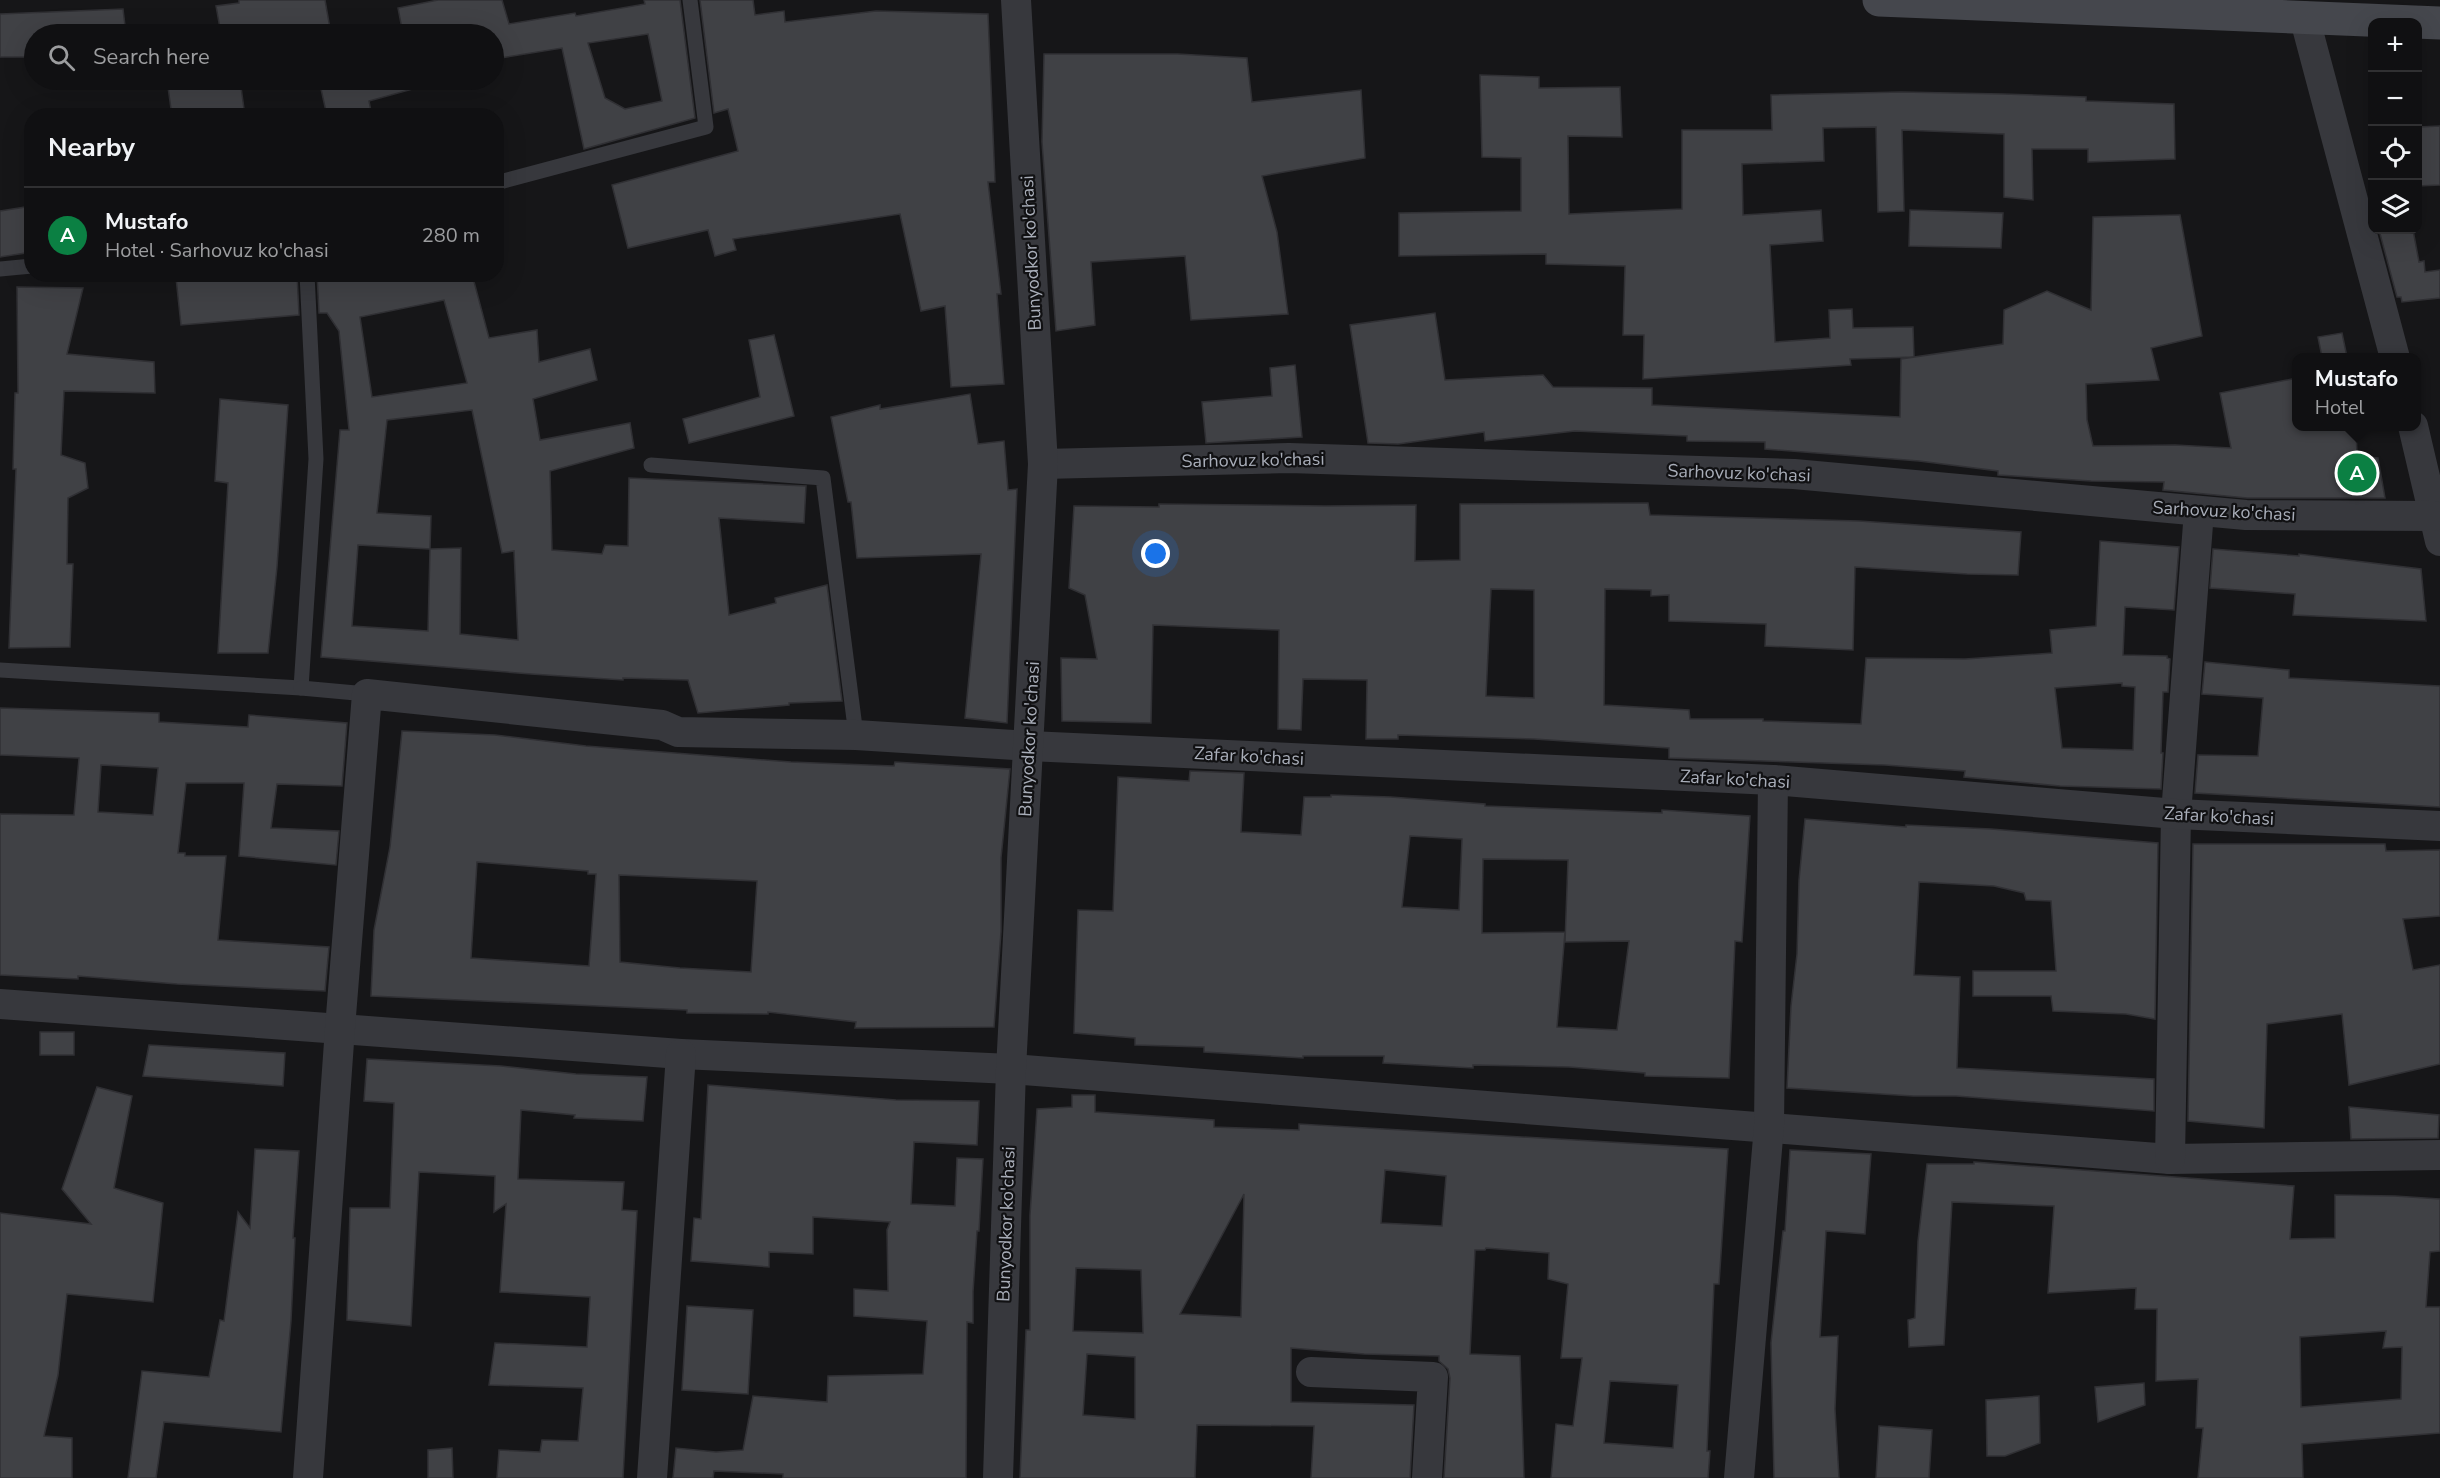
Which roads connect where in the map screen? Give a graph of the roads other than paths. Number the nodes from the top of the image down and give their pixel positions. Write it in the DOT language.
graph roads {
  1 [pos="690,0"];
  2 [pos="1016,0"];
  3 [pos="1879,0"];
  4 [pos="2304,16"];
  5 [pos="2440,23"];
  6 [pos="504,181"];
  7 [pos="24,267"];
  8 [pos="0,269"];
  9 [pos="307,282"];
  10 [pos="2394,353"];
  11 [pos="2414,431"];
  12 [pos="1043,464"];
  13 [pos="651,465"];
  14 [pos="2199,511"];
  15 [pos="2437,528"];
  16 [pos="0,670"];
  17 [pos="301,688"];
  18 [pos="367,694"];
  19 [pos="856,735"];
  20 [pos="1029,746"];
  21 [pos="1773,780"];
  22 [pos="2176,814"];
  23 [pos="2440,826"];
  24 [pos="0,1004"];
  25 [pos="340,1028"];
  26 [pos="681,1054"];
  27 [pos="1011,1069"];
  28 [pos="1768,1126"];
  29 [pos="2440,1155"];
  30 [pos="2170,1159"];
  31 [pos="1311,1372"];
  32 [pos="308,1478"];
  33 [pos="652,1478"];
  34 [pos="998,1478"];
  35 [pos="1427,1478"];
  36 [pos="1739,1478"];
  1 -- 6 [label="lane"];
  2 -- 12 [label="street, Bunyodkor ko'chasi"];
  3 -- 4 [label="main road"];
  4 -- 5 [label="main road"];
  4 -- 10 [label="street"];
  7 -- 8 [label="lane"];
  9 -- 17 [label="lane"];
  11 -- 15 [label="street, Sarhovuz ko'chasi"];
  12 -- 14 [label="street, Sarhovuz ko'chasi"];
  12 -- 20 [label="street, Bunyodkor ko'chasi"];
  13 -- 19 [label="lane"];
  14 -- 15 [label="street, Sarhovuz ko'chasi"];
  14 -- 22 [label="street"];
  16 -- 17 [label="lane"];
  17 -- 18 [label="lane"];
  18 -- 19 [label="street, Zafar ko'chasi"];
  18 -- 25 [label="street"];
  19 -- 20 [label="street, Zafar ko'chasi"];
  20 -- 21 [label="street, Zafar ko'chasi"];
  20 -- 27 [label="street, Bunyodkor ko'chasi"];
  21 -- 22 [label="street, Zafar ko'chasi"];
  21 -- 28 [label="street"];
  22 -- 23 [label="street, Zafar ko'chasi"];
  22 -- 30 [label="street"];
  24 -- 25 [label="street"];
  25 -- 26 [label="street"];
  25 -- 32 [label="street"];
  26 -- 27 [label="street"];
  26 -- 33 [label="street"];
  27 -- 28 [label="street"];
  27 -- 34 [label="street, Bunyodkor ko'chasi"];
  28 -- 30 [label="street"];
  28 -- 36 [label="street"];
  29 -- 30 [label="street"];
  31 -- 35 [label="street"];
}
